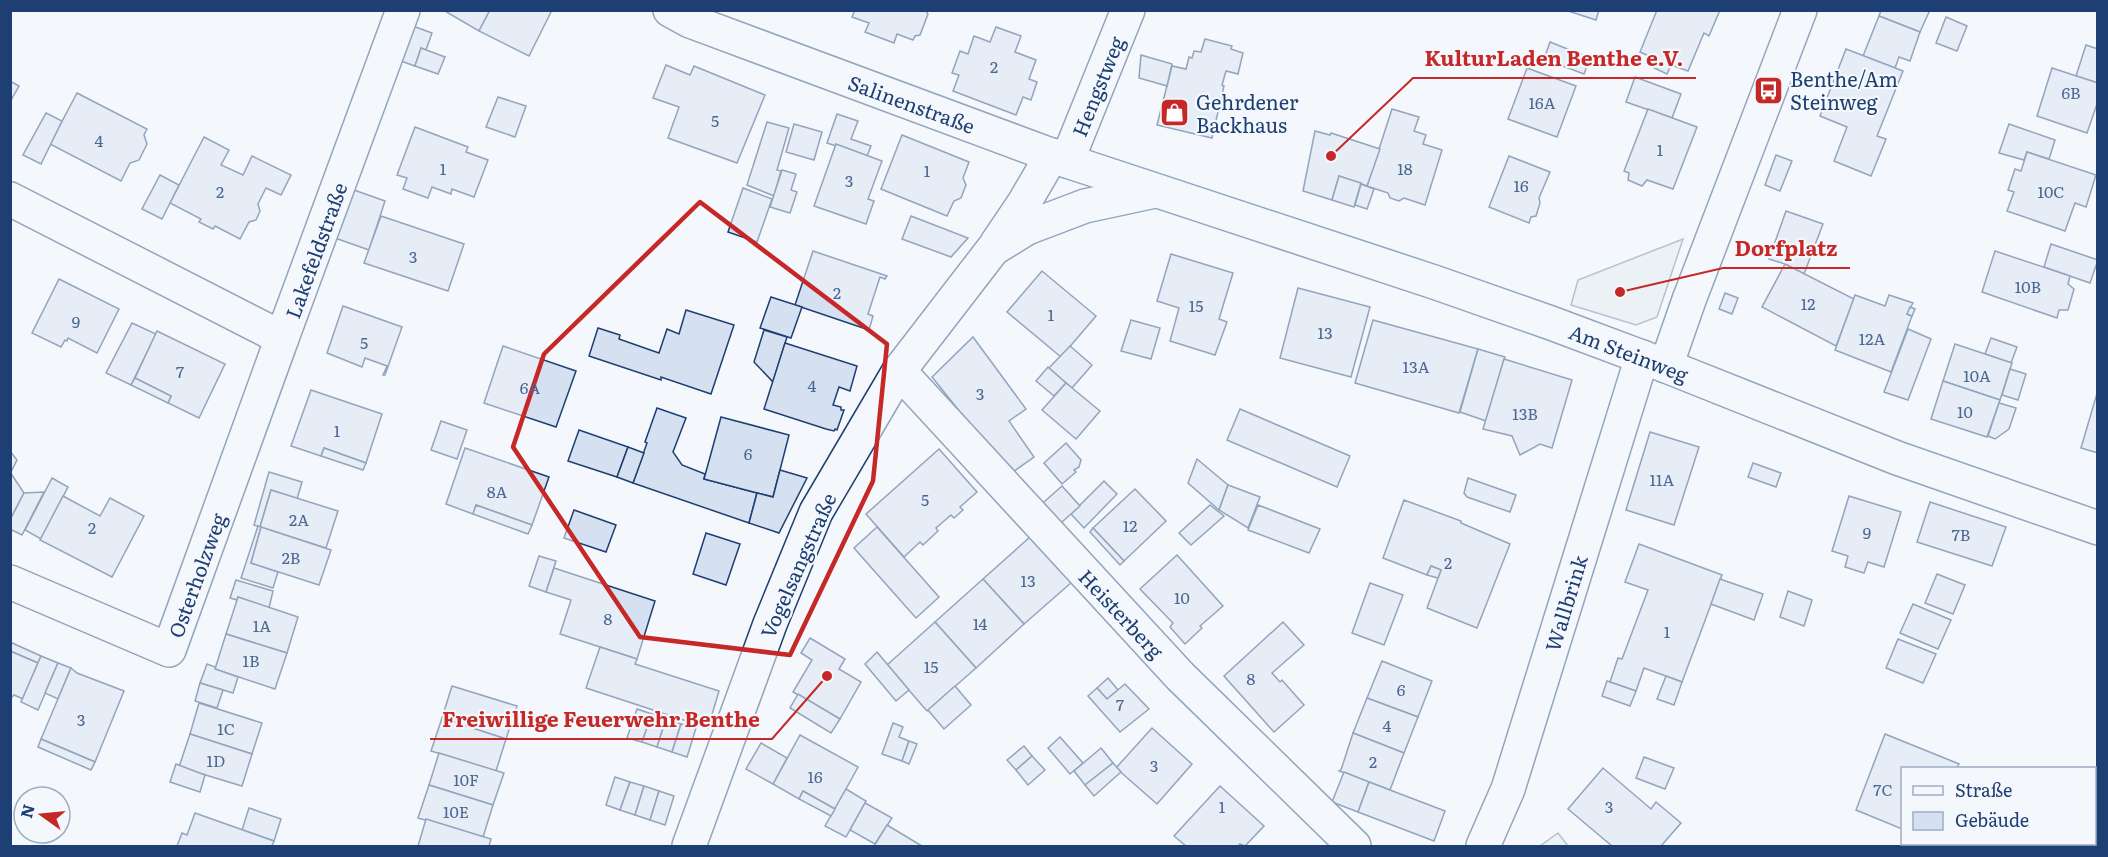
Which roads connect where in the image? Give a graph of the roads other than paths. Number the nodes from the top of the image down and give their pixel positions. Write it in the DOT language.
graph roads {
  1 [pos="403,10"];
  2 [pos="670,10"];
  3 [pos="1128,10"];
  4 [pos="1800,10"];
  5 [pos="1060,158"];
  6 [pos="1155,191"];
  7 [pos="10,199"];
  8 [pos="993,249"];
  9 [pos="282,338"];
  10 [pos="1654,361"];
  11 [pos="899,371"];
  12 [pos="2097,528"];
  13 [pos="10,582"];
  14 [pos="698,843"];
  15 [pos="1354,846"];
  16 [pos="1483,846"];
  1 -- 9 [label="street, Lakefeldstraße"];
  2 -- 5 [label="street, Salinenstraße"];
  3 -- 5 [label="street, Hengstweg"];
  4 -- 10 [label="street, Wallbrink"];
  5 -- 6 [label="street, Salinenstraße"];
  5 -- 8 [label="street, Vogelsangstraße"];
  6 -- 8 [label="street, Vogelsangstraße"];
  6 -- 10 [label="street, Am Steinweg"];
  7 -- 9 [label="street, Lakefeldstraße"];
  8 -- 11 [label="street, Vogelsangstraße"];
  9 -- 13 [label="street, Osterholzweg"];
  10 -- 12 [label="street, Am Steinweg"];
  10 -- 16 [label="street, Wallbrink"];
  11 -- 14 [label="street, Vogelsangstraße"];
  11 -- 15 [label="street, Heisterberg"];
}
